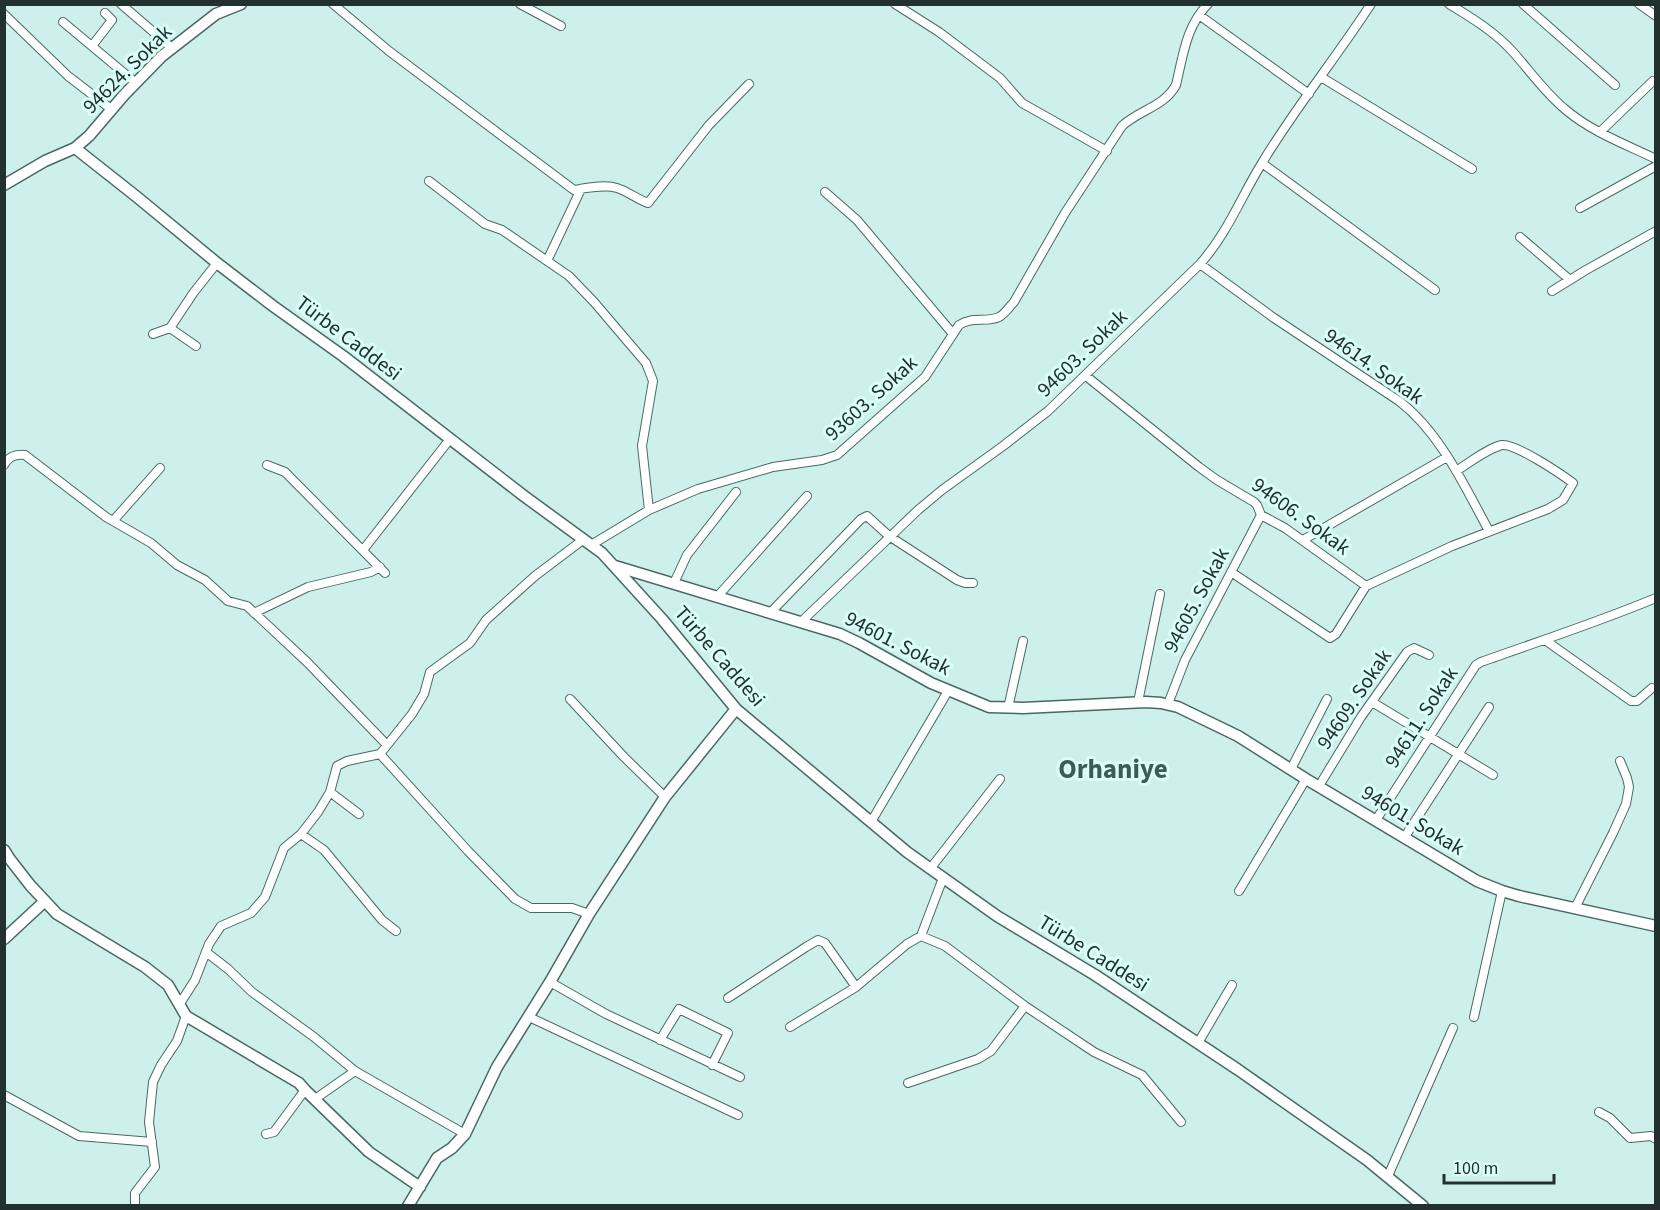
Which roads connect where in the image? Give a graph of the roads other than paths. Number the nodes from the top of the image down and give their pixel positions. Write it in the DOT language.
graph roads {
  1 [pos="121,4"];
  2 [pos="241,4"];
  3 [pos="333,4"];
  4 [pos="520,4"];
  5 [pos="895,4"];
  6 [pos="1208,4"];
  7 [pos="1371,4"];
  8 [pos="1449,4"];
  9 [pos="1523,4"];
  10 [pos="1639,4"];
  11 [pos="105,13"];
  12 [pos="4,14"];
  13 [pos="1199,15"];
  14 [pos="1656,15"];
  15 [pos="63,22"];
  16 [pos="561,26"];
  17 [pos="92,46"];
  18 [pos="172,48"];
  19 [pos="1321,76"];
  20 [pos="1653,81"];
  21 [pos="136,83"];
  22 [pos="749,84"];
  23 [pos="1615,85"];
  24 [pos="1309,94"];
  25 [pos="111,109"];
  26 [pos="1600,132"];
  27 [pos="75,148"];
  28 [pos="1107,151"];
  29 [pos="1656,159"];
  30 [pos="1262,163"];
  31 [pos="1656,166"];
  32 [pos="1472,169"];
  33 [pos="429,181"];
  34 [pos="4,185"];
  35 [pos="581,189"];
  36 [pos="825,192"];
  37 [pos="1580,208"];
  38 [pos="1656,231"];
  39 [pos="1520,237"];
  40 [pos="546,261"];
  41 [pos="217,263"];
  42 [pos="1200,264"];
  43 [pos="1570,280"];
  44 [pos="1435,290"];
  45 [pos="1552,291"];
  46 [pos="170,328"];
  47 [pos="153,334"];
  48 [pos="953,334"];
  49 [pos="196,346"];
  50 [pos="1086,376"];
  51 [pos="450,439"];
  52 [pos="1447,457"];
  53 [pos="4,465"];
  54 [pos="267,465"];
  55 [pos="160,468"];
  56 [pos="1456,471"];
  57 [pos="736,492"];
  58 [pos="807,496"];
  59 [pos="649,510"];
  60 [pos="1261,515"];
  61 [pos="113,520"];
  62 [pos="1489,531"];
  63 [pos="889,536"];
  64 [pos="1303,540"];
  65 [pos="587,542"];
  66 [pos="363,550"];
  67 [pos="615,566"];
  68 [pos="1231,572"];
  69 [pos="674,583"];
  70 [pos="973,583"];
  71 [pos="1366,586"];
  72 [pos="1160,594"];
  73 [pos="717,597"];
  74 [pos="1656,598"];
  75 [pos="770,612"];
  76 [pos="254,613"];
  77 [pos="801,622"];
  78 [pos="1545,640"];
  79 [pos="1023,641"];
  80 [pos="1429,655"];
  81 [pos="1652,688"];
  82 [pos="948,691"];
  83 [pos="570,699"];
  84 [pos="1327,699"];
  85 [pos="1138,702"];
  86 [pos="1372,702"];
  87 [pos="1168,704"];
  88 [pos="1489,707"];
  89 [pos="1008,708"];
  90 [pos="736,709"];
  91 [pos="1429,736"];
  92 [pos="387,745"];
  93 [pos="380,754"];
  94 [pos="1459,754"];
  95 [pos="1620,761"];
  96 [pos="1291,769"];
  97 [pos="1493,775"];
  98 [pos="1000,779"];
  99 [pos="1306,779"];
  100 [pos="1319,786"];
  101 [pos="330,792"];
  102 [pos="665,797"];
  103 [pos="359,814"];
  104 [pos="1376,820"];
  105 [pos="871,822"];
  106 [pos="301,834"];
  107 [pos="1404,838"];
  108 [pos="4,850"];
  109 [pos="930,869"];
  110 [pos="943,878"];
  111 [pos="1239,891"];
  112 [pos="1502,891"];
  113 [pos="45,901"];
  114 [pos="1575,908"];
  115 [pos="590,914"];
  116 [pos="1656,926"];
  117 [pos="396,931"];
  118 [pos="921,936"];
  119 [pos="4,939"];
  120 [pos="206,952"];
  121 [pos="550,982"];
  122 [pos="1232,985"];
  123 [pos="856,987"];
  124 [pos="728,998"];
  125 [pos="179,1005"];
  126 [pos="1025,1006"];
  127 [pos="186,1016"];
  128 [pos="529,1017"];
  129 [pos="1474,1017"];
  130 [pos="790,1027"];
  131 [pos="1453,1028"];
  132 [pos="660,1040"];
  133 [pos="1198,1043"];
  134 [pos="712,1065"];
  135 [pos="355,1071"];
  136 [pos="740,1077"];
  137 [pos="908,1083"];
  138 [pos="305,1090"];
  139 [pos="4,1095"];
  140 [pos="315,1099"];
  141 [pos="1599,1112"];
  142 [pos="738,1115"];
  143 [pos="1181,1122"];
  144 [pos="266,1134"];
  145 [pos="465,1134"];
  146 [pos="1656,1139"];
  147 [pos="152,1142"];
  148 [pos="1388,1176"];
  149 [pos="420,1187"];
  150 [pos="135,1206"];
  151 [pos="408,1206"];
  152 [pos="1423,1206"];
  1 -- 18 [label="street"];
  2 -- 18 [label="street, 94624. Sokak"];
  3 -- 35 [label="street"];
  4 -- 16 [label="street"];
  5 -- 28 [label="street"];
  6 -- 13 [label="street"];
  7 -- 19 [label="street, 94603. Sokak"];
  8 -- 26 [label="street"];
  9 -- 23 [label="street"];
  10 -- 14 [label="street"];
  11 -- 17 [label="street"];
  12 -- 25 [label="street"];
  13 -- 24 [label="street"];
  13 -- 28 [label="street"];
  15 -- 17 [label="street"];
  17 -- 21 [label="street"];
  18 -- 21 [label="street, 94624. Sokak"];
  19 -- 24 [label="street, 94603. Sokak"];
  19 -- 32 [label="street"];
  20 -- 26 [label="street"];
  21 -- 25 [label="street, 94624. Sokak"];
  22 -- 35 [label="street"];
  24 -- 30 [label="street, 94603. Sokak"];
  25 -- 27 [label="street, 94624. Sokak"];
  26 -- 29 [label="street"];
  27 -- 34 [label="street"];
  27 -- 41 [label="street, Türbe Caddesi"];
  28 -- 48 [label="street"];
  30 -- 42 [label="street, 94603. Sokak"];
  30 -- 44 [label="street"];
  31 -- 37 [label="street"];
  33 -- 40 [label="street"];
  35 -- 40 [label="street"];
  36 -- 48 [label="street"];
  38 -- 43 [label="street"];
  39 -- 43 [label="street"];
  40 -- 59 [label="street"];
  41 -- 46 [label="street"];
  41 -- 51 [label="street, Türbe Caddesi"];
  42 -- 50 [label="street, 94603. Sokak"];
  42 -- 52 [label="street, 94614. Sokak"];
  43 -- 45 [label="street"];
  46 -- 47 [label="street"];
  46 -- 49 [label="street"];
  48 -- 59 [label="street, 93603. Sokak"];
  50 -- 60 [label="street, 94606. Sokak"];
  50 -- 63 [label="street, 94603. Sokak"];
  51 -- 65 [label="street, Türbe Caddesi"];
  51 -- 66 [label="street"];
  52 -- 56 [label="street, 94614. Sokak"];
  52 -- 64 [label="street"];
  53 -- 61 [label="street"];
  54 -- 66 [label="street"];
  55 -- 61 [label="street"];
  56 -- 62 [label="street, 94614. Sokak"];
  56 -- 62 [label="street"];
  57 -- 69 [label="street"];
  58 -- 73 [label="street"];
  59 -- 65 [label="street, 93603. Sokak"];
  60 -- 64 [label="street, 94606. Sokak"];
  60 -- 68 [label="street, 94605. Sokak"];
  61 -- 76 [label="street"];
  62 -- 71 [label="street"];
  63 -- 70 [label="street"];
  63 -- 75 [label="street"];
  63 -- 77 [label="street, 94603. Sokak"];
  64 -- 71 [label="street, 94606. Sokak"];
  65 -- 67 [label="street, Türbe Caddesi"];
  65 -- 92 [label="street, 93603. Sokak"];
  66 -- 76 [label="street"];
  67 -- 69 [label="street, 94601. Sokak"];
  67 -- 90 [label="street, Türbe Caddesi"];
  68 -- 71 [label="street"];
  68 -- 87 [label="street, 94605. Sokak"];
  69 -- 73 [label="street, 94601. Sokak"];
  72 -- 85 [label="street"];
  73 -- 75 [label="street, 94601. Sokak"];
  74 -- 78 [label="street, 94611. Sokak"];
  75 -- 77 [label="street, 94601. Sokak"];
  76 -- 92 [label="street"];
  77 -- 82 [label="street, 94601. Sokak"];
  78 -- 81 [label="street"];
  78 -- 91 [label="street, 94611. Sokak"];
  79 -- 89 [label="street"];
  80 -- 86 [label="street, 94609. Sokak"];
  82 -- 89 [label="street, 94601. Sokak"];
  82 -- 105 [label="street"];
  83 -- 102 [label="street"];
  84 -- 96 [label="street"];
  85 -- 87 [label="street, 94601. Sokak"];
  85 -- 89 [label="street, 94601. Sokak"];
  86 -- 91 [label="street"];
  86 -- 100 [label="street, 94609. Sokak"];
  87 -- 96 [label="street, 94601. Sokak"];
  88 -- 94 [label="street"];
  90 -- 102 [label="street"];
  90 -- 105 [label="street, Türbe Caddesi"];
  91 -- 94 [label="street"];
  91 -- 104 [label="street, 94611. Sokak"];
  92 -- 93 [label="street, 93603. Sokak"];
  93 -- 101 [label="street"];
  93 -- 115 [label="street"];
  94 -- 97 [label="street"];
  94 -- 107 [label="street"];
  95 -- 114 [label="street"];
  96 -- 99 [label="street, 94601. Sokak"];
  98 -- 109 [label="street"];
  99 -- 100 [label="street, 94601. Sokak"];
  99 -- 111 [label="street"];
  100 -- 104 [label="street, 94601. Sokak"];
  101 -- 103 [label="street"];
  101 -- 106 [label="street"];
  102 -- 115 [label="street"];
  104 -- 107 [label="street, 94601. Sokak"];
  105 -- 109 [label="street, Türbe Caddesi"];
  106 -- 117 [label="street"];
  106 -- 120 [label="street"];
  107 -- 112 [label="street, 94601. Sokak"];
  108 -- 113 [label="street"];
  109 -- 110 [label="street, Türbe Caddesi"];
  110 -- 118 [label="street"];
  110 -- 133 [label="street, Türbe Caddesi"];
  112 -- 114 [label="street, 94601. Sokak"];
  112 -- 129 [label="street"];
  113 -- 119 [label="street"];
  113 -- 125 [label="street"];
  114 -- 116 [label="street, 94601. Sokak"];
  115 -- 121 [label="street"];
  118 -- 123 [label="street"];
  118 -- 126 [label="street"];
  120 -- 125 [label="street"];
  120 -- 135 [label="street"];
  121 -- 128 [label="street"];
  121 -- 132 [label="street"];
  122 -- 133 [label="street"];
  123 -- 124 [label="street"];
  123 -- 130 [label="street"];
  125 -- 127 [label="street"];
  126 -- 137 [label="street"];
  126 -- 143 [label="street"];
  127 -- 138 [label="street"];
  127 -- 147 [label="street"];
  128 -- 142 [label="street"];
  128 -- 145 [label="street"];
  131 -- 148 [label="street"];
  132 -- 134 [label="street"];
  132 -- 134 [label="street"];
  133 -- 148 [label="street, Türbe Caddesi"];
  134 -- 136 [label="street"];
  135 -- 140 [label="street"];
  135 -- 145 [label="street"];
  138 -- 140 [label="street"];
  138 -- 144 [label="street"];
  139 -- 147 [label="street"];
  140 -- 149 [label="street"];
  141 -- 146 [label="street"];
  145 -- 149 [label="street"];
  147 -- 150 [label="street"];
  148 -- 152 [label="street, Türbe Caddesi"];
  149 -- 151 [label="street"];
}
